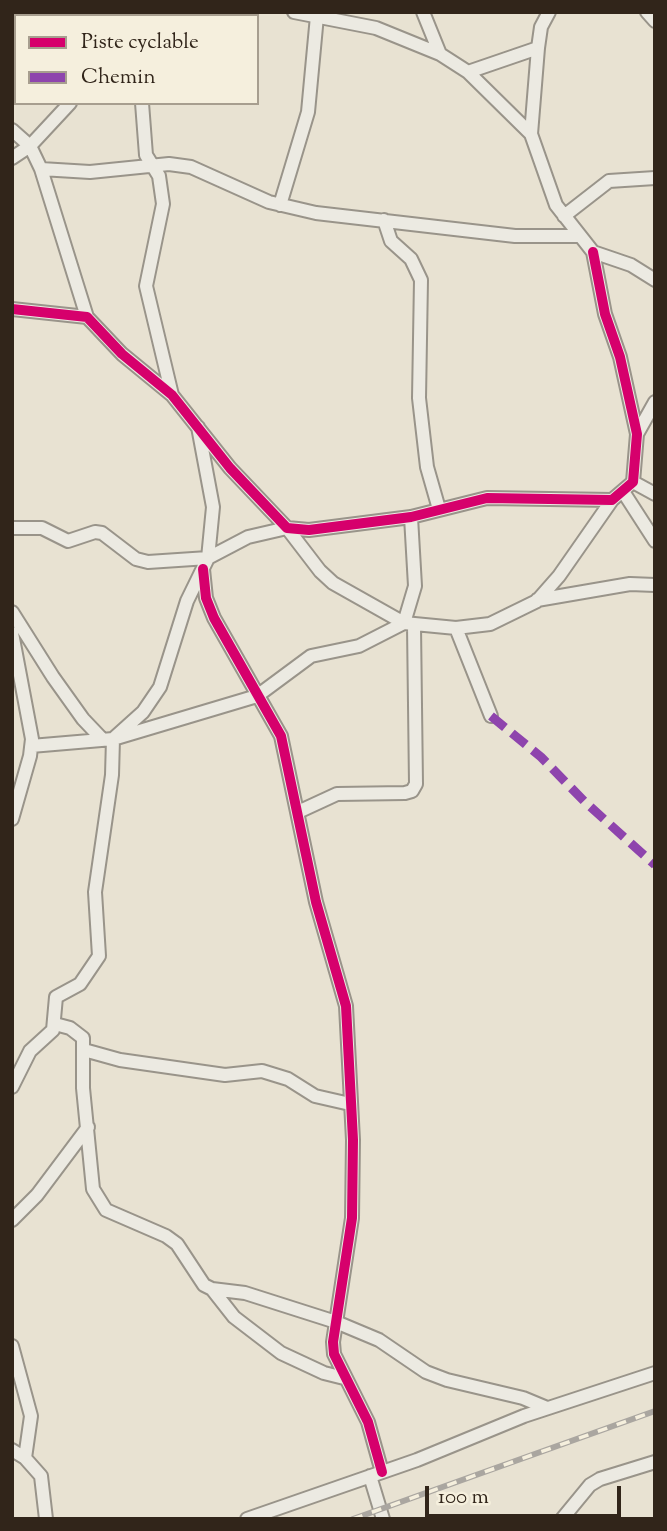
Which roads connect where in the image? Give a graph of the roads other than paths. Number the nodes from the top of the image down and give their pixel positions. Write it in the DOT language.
graph roads {
  1 [pos="295,12"];
  2 [pos="423,12"];
  3 [pos="549,12"];
  4 [pos="647,12"];
  5 [pos="317,16"];
  6 [pos="655,21"];
  7 [pos="538,48"];
  8 [pos="440,54"];
  9 [pos="468,72"];
  10 [pos="68,105"];
  11 [pos="142,105"];
  12 [pos="12,130"];
  13 [pos="531,134"];
  14 [pos="30,146"];
  15 [pos="12,158"];
  16 [pos="150,166"];
  17 [pos="41,169"];
  18 [pos="655,178"];
  19 [pos="280,205"];
  20 [pos="564,216"];
  21 [pos="384,220"];
  22 [pos="580,236"];
  23 [pos="593,252"];
  24 [pos="655,280"];
  25 [pos="12,309"];
  26 [pos="87,317"];
  27 [pos="172,395"];
  28 [pos="655,402"];
  29 [pos="197,427"];
  30 [pos="637,434"];
  31 [pos="633,482"];
  32 [pos="655,494"];
  33 [pos="618,496"];
  34 [pos="439,509"];
  35 [pos="411,517"];
  36 [pos="12,528"];
  37 [pos="287,528"];
  38 [pos="655,541"];
  39 [pos="206,563"];
  40 [pos="655,585"];
  41 [pos="537,601"];
  42 [pos="12,612"];
  43 [pos="409,624"];
  44 [pos="456,628"];
  45 [pos="12,633"];
  46 [pos="257,696"];
  47 [pos="491,716"];
  48 [pos="108,740"];
  49 [pos="31,746"];
  50 [pos="298,812"];
  51 [pos="12,819"];
  52 [pos="55,1024"];
  53 [pos="84,1050"];
  54 [pos="12,1087"];
  55 [pos="350,1104"];
  56 [pos="88,1127"];
  57 [pos="12,1220"];
  58 [pos="212,1289"];
  59 [pos="336,1322"];
  60 [pos="12,1346"];
  61 [pos="655,1373"];
  62 [pos="344,1378"];
  63 [pos="547,1408"];
  64 [pos="12,1450"];
  65 [pos="25,1458"];
  66 [pos="655,1462"];
  67 [pos="376,1474"];
  68 [pos="46,1519"];
  69 [pos="247,1519"];
  70 [pos="383,1519"];
  71 [pos="562,1519"];
  1 -- 5 [label="street"];
  2 -- 8 [label="street"];
  3 -- 7 [label="street"];
  4 -- 6 [label="street"];
  5 -- 8 [label="street"];
  5 -- 19 [label="street"];
  7 -- 9 [label="street"];
  7 -- 13 [label="street"];
  8 -- 9 [label="street"];
  9 -- 13 [label="street"];
  10 -- 14 [label="street"];
  11 -- 16 [label="street"];
  12 -- 14 [label="street"];
  13 -- 20 [label="street"];
  14 -- 15 [label="street"];
  14 -- 17 [label="street"];
  16 -- 17 [label="street"];
  16 -- 19 [label="street"];
  16 -- 27 [label="street"];
  17 -- 26 [label="street"];
  18 -- 20 [label="street"];
  19 -- 21 [label="street"];
  20 -- 22 [label="street"];
  21 -- 22 [label="street"];
  21 -- 34 [label="street"];
  22 -- 23 [label="street"];
  23 -- 24 [label="street"];
  23 -- 30 [label="street"];
  25 -- 26 [label="street"];
  26 -- 27 [label="street"];
  27 -- 29 [label="street"];
  28 -- 30 [label="street"];
  29 -- 37 [label="street"];
  29 -- 39 [label="street"];
  30 -- 31 [label="street"];
  31 -- 32 [label="street"];
  31 -- 33 [label="street"];
  33 -- 34 [label="street"];
  33 -- 38 [label="street"];
  33 -- 41 [label="street"];
  34 -- 35 [label="street"];
  35 -- 37 [label="street"];
  35 -- 43 [label="street"];
  36 -- 39 [label="street"];
  37 -- 39 [label="street"];
  37 -- 43 [label="street"];
  39 -- 46 [label="street"];
  39 -- 48 [label="street"];
  40 -- 41 [label="street"];
  41 -- 44 [label="street"];
  42 -- 48 [label="street"];
  43 -- 44 [label="street"];
  43 -- 46 [label="street"];
  43 -- 50 [label="street"];
  44 -- 47 [label="street"];
  45 -- 49 [label="street"];
  46 -- 48 [label="street"];
  46 -- 50 [label="street"];
  48 -- 49 [label="street"];
  48 -- 52 [label="street"];
  49 -- 51 [label="street"];
  50 -- 55 [label="street"];
  52 -- 53 [label="street"];
  52 -- 54 [label="street"];
  53 -- 55 [label="street"];
  53 -- 56 [label="street"];
  55 -- 59 [label="street"];
  56 -- 57 [label="street"];
  56 -- 58 [label="street"];
  58 -- 59 [label="street"];
  58 -- 62 [label="street"];
  59 -- 62 [label="street"];
  59 -- 63 [label="street"];
  60 -- 65 [label="street"];
  61 -- 63 [label="street"];
  62 -- 67 [label="street"];
  63 -- 67 [label="street"];
  64 -- 65 [label="street"];
  65 -- 68 [label="street"];
  66 -- 71 [label="street"];
  67 -- 69 [label="street"];
  67 -- 70 [label="street"];
}
